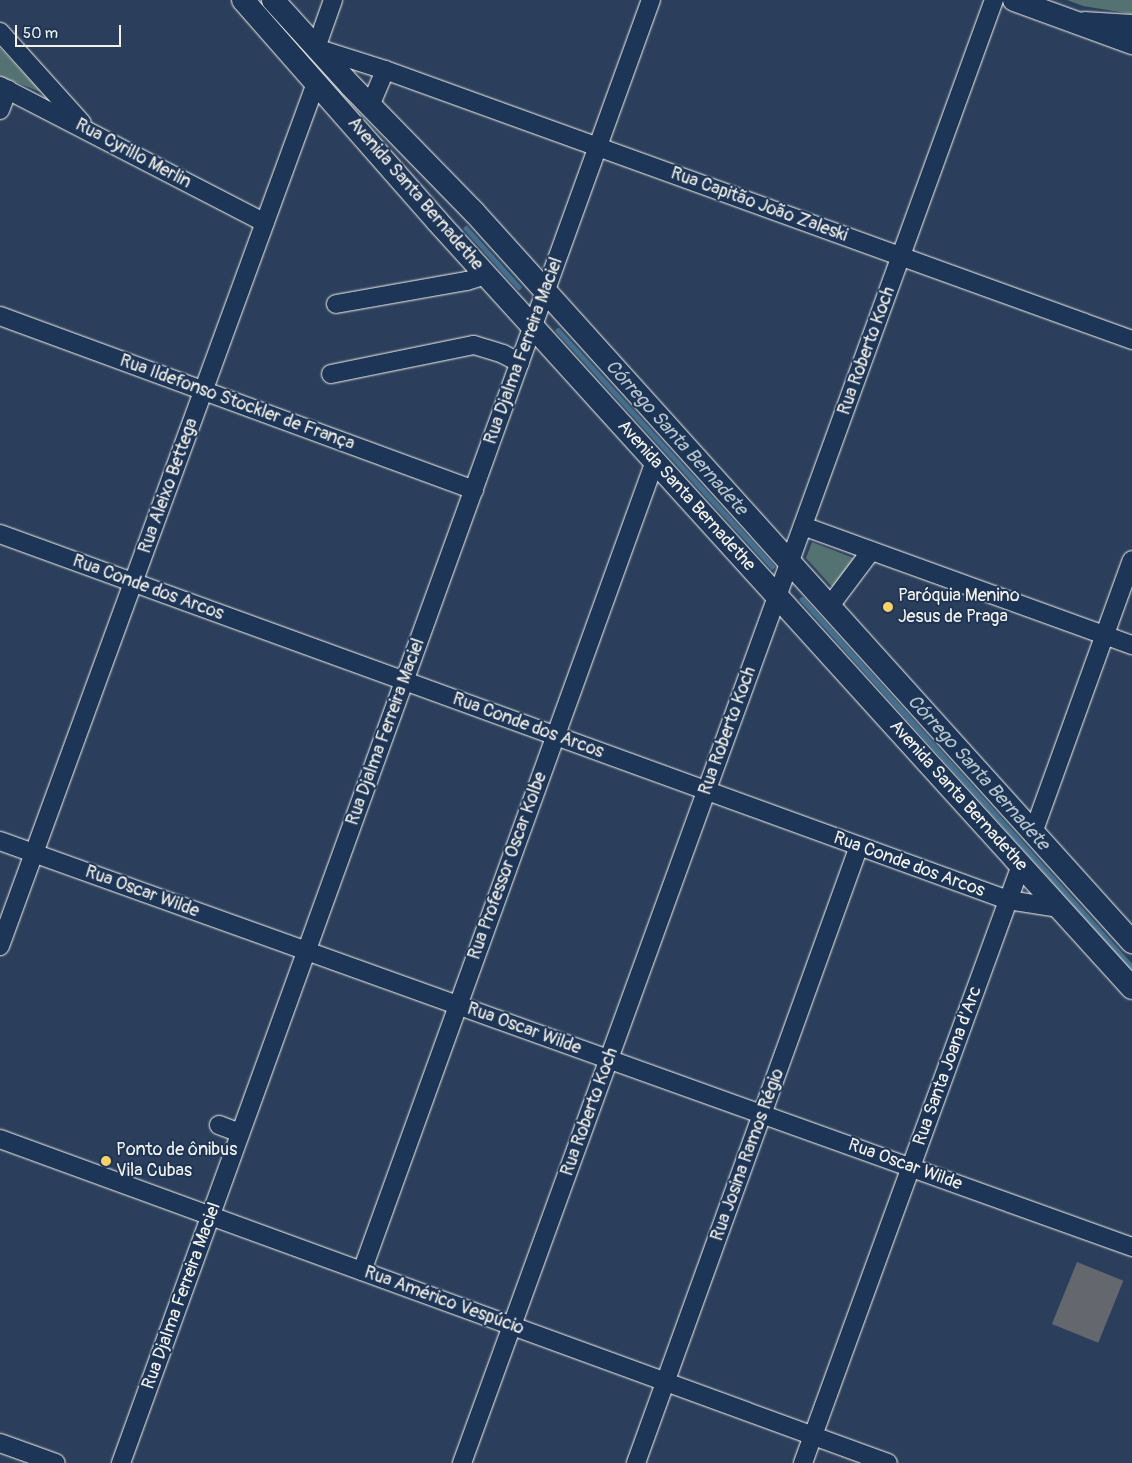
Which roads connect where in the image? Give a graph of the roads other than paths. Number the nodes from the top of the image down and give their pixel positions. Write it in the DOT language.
graph roads {
  1 [pos="243,0"];
  2 [pos="273,0"];
  3 [pos="333,0"];
  4 [pos="651,0"];
  5 [pos="994,0"];
  6 [pos="1014,0"];
  7 [pos="1071,20"];
  8 [pos="1132,24"];
  9 [pos="0,32"];
  10 [pos="1132,43"];
  11 [pos="316,48"];
  12 [pos="385,70"];
  13 [pos="316,83"];
  14 [pos="4,87"];
  15 [pos="370,106"];
  16 [pos="0,110"];
  17 [pos="89,131"];
  18 [pos="598,147"];
  19 [pos="266,223"];
  20 [pos="901,257"];
  21 [pos="486,275"];
  22 [pos="545,292"];
  23 [pos="336,304"];
  24 [pos="0,316"];
  25 [pos="533,326"];
  26 [pos="1132,340"];
  27 [pos="520,363"];
  28 [pos="331,374"];
  29 [pos="204,391"];
  30 [pos="655,461"];
  31 [pos="474,490"];
  32 [pos="803,526"];
  33 [pos="0,534"];
  34 [pos="871,550"];
  35 [pos="1132,560"];
  36 [pos="790,563"];
  37 [pos="133,582"];
  38 [pos="777,597"];
  39 [pos="829,607"];
  40 [pos="1105,635"];
  41 [pos="1132,645"];
  42 [pos="404,681"];
  43 [pos="556,736"];
  44 [pos="707,791"];
  45 [pos="1033,833"];
  46 [pos="0,841"];
  47 [pos="859,846"];
  48 [pos="34,853"];
  49 [pos="1021,866"];
  50 [pos="1008,900"];
  51 [pos="1059,908"];
  52 [pos="1132,942"];
  53 [pos="0,946"];
  54 [pos="307,951"];
  55 [pos="1132,988"];
  56 [pos="458,1005"];
  57 [pos="609,1059"];
  58 [pos="762,1114"];
  59 [pos="219,1126"];
  60 [pos="240,1133"];
  61 [pos="0,1139"];
  62 [pos="910,1168"];
  63 [pos="211,1216"];
  64 [pos="1132,1247"];
  65 [pos="362,1271"];
  66 [pos="512,1326"];
  67 [pos="666,1382"];
  68 [pos="813,1436"];
  69 [pos="0,1443"];
  70 [pos="56,1463"];
  71 [pos="121,1463"];
  72 [pos="462,1463"];
  73 [pos="636,1463"];
  74 [pos="803,1463"];
  75 [pos="888,1463"];
  1 -- 13 [label="main road, Avenida Santa Bernadethe"];
  2 -- 11 [label="main road, Avenida Santa Bernadethe"];
  3 -- 11 [label="street"];
  4 -- 18 [label="street, Rua Djalma Ferreira Maciel"];
  5 -- 20 [label="street, Rua Roberto Koch"];
  6 -- 7 [label="main road"];
  7 -- 8 [label="street"];
  7 -- 10 [label="main road"];
  9 -- 17 [label="street"];
  11 -- 12 [label="street, Rua Capitão João Zaleski"];
  11 -- 15 [label="main road, Avenida Santa Bernadethe"];
  12 -- 15 [label="street"];
  12 -- 18 [label="street, Rua Capitão João Zaleski"];
  13 -- 19 [label="street, Rua Aleixo Bettega"];
  13 -- 21 [label="main road, Avenida Santa Bernadethe"];
  14 -- 16 [label="street"];
  14 -- 17 [label="street, Rua Cyrillo Merlin"];
  15 -- 22 [label="main road, Avenida Santa Bernadethe"];
  17 -- 19 [label="street, Rua Cyrillo Merlin"];
  18 -- 20 [label="street, Rua Capitão João Zaleski"];
  18 -- 22 [label="street, Rua Djalma Ferreira Maciel"];
  19 -- 29 [label="street, Rua Aleixo Bettega"];
  20 -- 26 [label="street, Rua Capitão João Zaleski"];
  20 -- 32 [label="street, Rua Roberto Koch"];
  21 -- 23 [label="street"];
  21 -- 25 [label="main road, Avenida Santa Bernadethe"];
  22 -- 25 [label="street, Rua Djalma Ferreira Maciel"];
  22 -- 36 [label="main road, Avenida Santa Bernadethe"];
  24 -- 29 [label="street, Rua Ildefonso Stockler de França"];
  25 -- 27 [label="street, Rua Djalma Ferreira Maciel"];
  25 -- 30 [label="main road, Avenida Santa Bernadethe"];
  27 -- 28 [label="street"];
  27 -- 31 [label="street, Rua Djalma Ferreira Maciel"];
  29 -- 31 [label="street, Rua Ildefonso Stockler de França"];
  29 -- 37 [label="street, Rua Aleixo Bettega"];
  30 -- 38 [label="main road, Avenida Santa Bernadethe"];
  30 -- 43 [label="street, Rua Professor Oscar Kolbe"];
  31 -- 42 [label="street, Rua Djalma Ferreira Maciel"];
  32 -- 34 [label="street"];
  32 -- 36 [label="street, Rua Roberto Koch"];
  33 -- 37 [label="street, Rua Conde dos Arcos"];
  34 -- 39 [label="street"];
  34 -- 40 [label="street"];
  35 -- 40 [label="street"];
  36 -- 38 [label="street, Rua Roberto Koch"];
  36 -- 39 [label="main road, Avenida Santa Bernadethe"];
  37 -- 42 [label="street, Rua Conde dos Arcos"];
  37 -- 48 [label="street, Rua Aleixo Bettega"];
  38 -- 44 [label="street, Rua Roberto Koch"];
  38 -- 49 [label="main road, Avenida Santa Bernadethe"];
  39 -- 45 [label="main road, Avenida Santa Bernadethe"];
  40 -- 41 [label="street"];
  40 -- 45 [label="street"];
  42 -- 43 [label="street, Rua Conde dos Arcos"];
  42 -- 54 [label="street, Rua Djalma Ferreira Maciel"];
  43 -- 44 [label="street, Rua Conde dos Arcos"];
  43 -- 56 [label="street, Rua Professor Oscar Kolbe"];
  44 -- 47 [label="street, Rua Conde dos Arcos"];
  44 -- 57 [label="street, Rua Roberto Koch"];
  45 -- 52 [label="main road, Avenida Santa Bernadethe"];
  46 -- 48 [label="street, Rua Oscar Wilde"];
  47 -- 50 [label="street, Rua Conde dos Arcos"];
  47 -- 58 [label="street, Rua Josina Ramos Régio"];
  48 -- 53 [label="street, Rua Aleixo Bettega"];
  48 -- 54 [label="street, Rua Oscar Wilde"];
  49 -- 50 [label="street, Rua Santa Joana d'Arc"];
  49 -- 51 [label="main road, Avenida Santa Bernadethe"];
  50 -- 51 [label="street, Rua Conde dos Arcos"];
  50 -- 62 [label="street, Rua Santa Joana d'Arc"];
  51 -- 55 [label="main road, Avenida Santa Bernadethe"];
  54 -- 56 [label="street, Rua Oscar Wilde"];
  54 -- 60 [label="street, Rua Djalma Ferreira Maciel"];
  56 -- 57 [label="street, Rua Oscar Wilde"];
  56 -- 65 [label="street, Rua Professor Oscar Kolbe"];
  57 -- 58 [label="street, Rua Oscar Wilde"];
  57 -- 66 [label="street, Rua Roberto Koch"];
  58 -- 62 [label="street, Rua Oscar Wilde"];
  58 -- 67 [label="street, Rua Josina Ramos Régio"];
  59 -- 60 [label="street"];
  60 -- 63 [label="street, Rua Djalma Ferreira Maciel"];
  61 -- 63 [label="street, Rua Américo Vespúcio"];
  62 -- 64 [label="street, Rua Oscar Wilde"];
  62 -- 68 [label="street, Rua Santa Joana d'Arc"];
  63 -- 65 [label="street, Rua Américo Vespúcio"];
  63 -- 71 [label="street, Rua Djalma Ferreira Maciel"];
  65 -- 66 [label="street, Rua Américo Vespúcio"];
  66 -- 67 [label="street, Rua Américo Vespúcio"];
  66 -- 72 [label="street, Rua Roberto Koch"];
  67 -- 68 [label="street, Rua Américo Vespúcio"];
  67 -- 73 [label="street, Rua Josina Ramos Régio"];
  68 -- 74 [label="street, Rua Santa Joana d'Arc"];
  68 -- 75 [label="street, Rua Américo Vespúcio"];
  69 -- 70 [label="street"];
}
